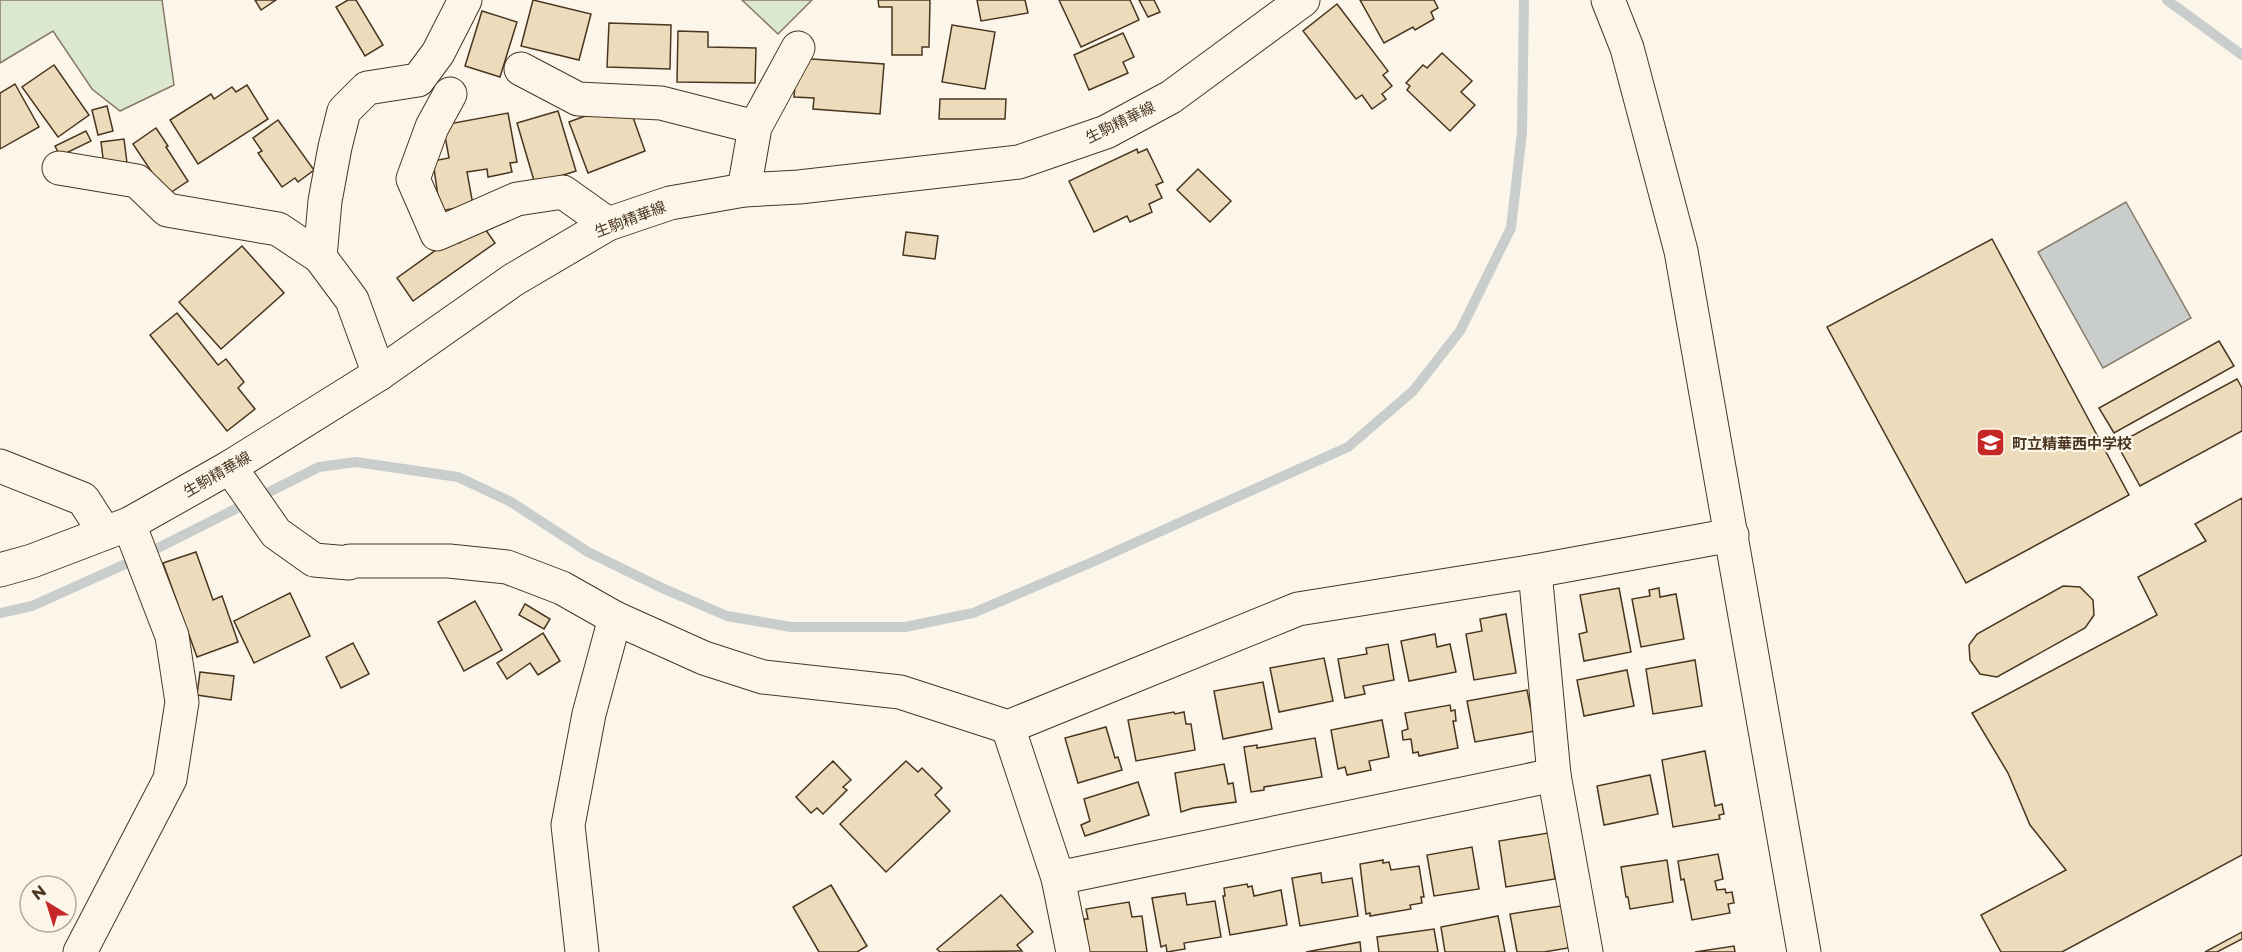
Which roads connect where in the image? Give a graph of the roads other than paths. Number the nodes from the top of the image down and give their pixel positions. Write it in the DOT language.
graph roads {
  1 [pos="465,0"];
  2 [pos="1608,0"];
  3 [pos="1288,5"];
  4 [pos="798,48"];
  5 [pos="521,69"];
  6 [pos="450,94"];
  7 [pos="755,128"];
  8 [pos="59,168"];
  9 [pos="744,190"];
  10 [pos="608,224"];
  11 [pos="320,257"];
  12 [pos="379,374"];
  13 [pos="0,466"];
  14 [pos="230,467"];
  15 [pos="117,529"];
  16 [pos="1732,535"];
  17 [pos="0,570"];
  18 [pos="1535,571"];
  19 [pos="615,618"];
  20 [pos="1008,727"];
  21 [pos="1554,775"];
  22 [pos="1058,878"];
  23 [pos="80,952"];
  24 [pos="582,952"];
  25 [pos="1073,952"];
  26 [pos="1586,952"];
  27 [pos="1804,952"];
  1 -- 11 [label="street"];
  2 -- 16 [label="street"];
  3 -- 9 [label="street, 生駒精華線"];
  4 -- 7 [label="street"];
  5 -- 7 [label="street"];
  6 -- 10 [label="street"];
  7 -- 9 [label="street"];
  8 -- 11 [label="street"];
  9 -- 10 [label="street, 生駒精華線"];
  10 -- 12 [label="street, 生駒精華線"];
  11 -- 12 [label="street"];
  12 -- 14 [label="street, 生駒精華線"];
  13 -- 15 [label="street"];
  14 -- 15 [label="street, 生駒精華線"];
  14 -- 19 [label="street"];
  15 -- 17 [label="street, 生駒精華線"];
  15 -- 23 [label="street"];
  16 -- 18 [label="street"];
  16 -- 27 [label="street"];
  18 -- 20 [label="street"];
  18 -- 21 [label="street"];
  19 -- 20 [label="street"];
  19 -- 24 [label="street"];
  20 -- 22 [label="street"];
  21 -- 22 [label="street"];
  21 -- 26 [label="street"];
  22 -- 25 [label="street"];
}
